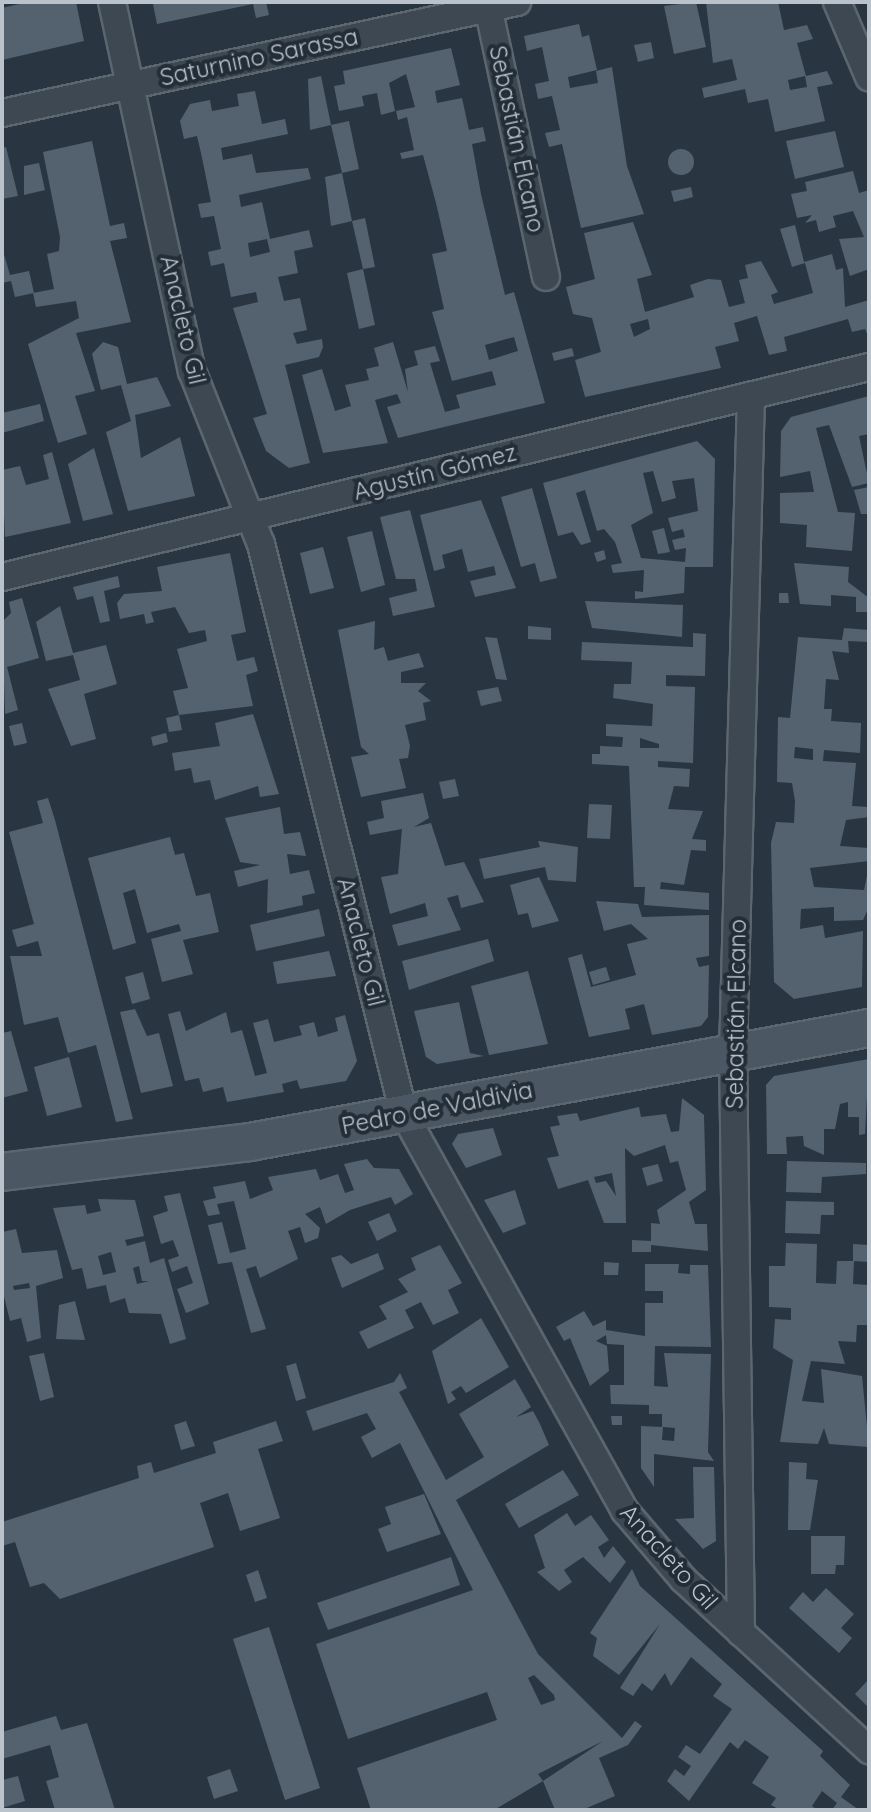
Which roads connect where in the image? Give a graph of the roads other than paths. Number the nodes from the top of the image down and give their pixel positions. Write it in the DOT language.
graph roads {
  1 [pos="112,2"];
  2 [pos="517,2"];
  3 [pos="837,2"];
  4 [pos="488,5"];
  5 [pos="869,77"];
  6 [pos="130,85"];
  7 [pos="2,113"];
  8 [pos="546,277"];
  9 [pos="869,367"];
  10 [pos="751,396"];
  11 [pos="247,517"];
  12 [pos="2,577"];
  13 [pos="869,1028"];
  14 [pos="733,1053"];
  15 [pos="404,1114"];
  16 [pos="2,1172"];
  17 [pos="741,1633"];
  18 [pos="869,1750"];
  1 -- 6 [label="street, Anacleto Gil"];
  2 -- 4 [label="street, Saturnino Sarassa"];
  3 -- 5 [label="street"];
  4 -- 6 [label="street, Saturnino Sarassa"];
  4 -- 8 [label="street, Sebastián Elcano"];
  6 -- 7 [label="street, Saturnino Sarassa"];
  6 -- 11 [label="street, Anacleto Gil"];
  9 -- 10 [label="street, Agustín Gómez"];
  10 -- 11 [label="street, Agustín Gómez"];
  10 -- 14 [label="street, Sebastián Elcano"];
  11 -- 12 [label="street, Agustín Gómez"];
  11 -- 15 [label="street, Anacleto Gil"];
  13 -- 14 [label="street, Pedro de Valdivia"];
  14 -- 15 [label="street, Pedro de Valdivia"];
  14 -- 17 [label="street, Sebastián Elcano"];
  15 -- 16 [label="street, Pedro de Valdivia"];
  15 -- 17 [label="street, Anacleto Gil"];
  17 -- 18 [label="street, Anacleto Gil"];
}
